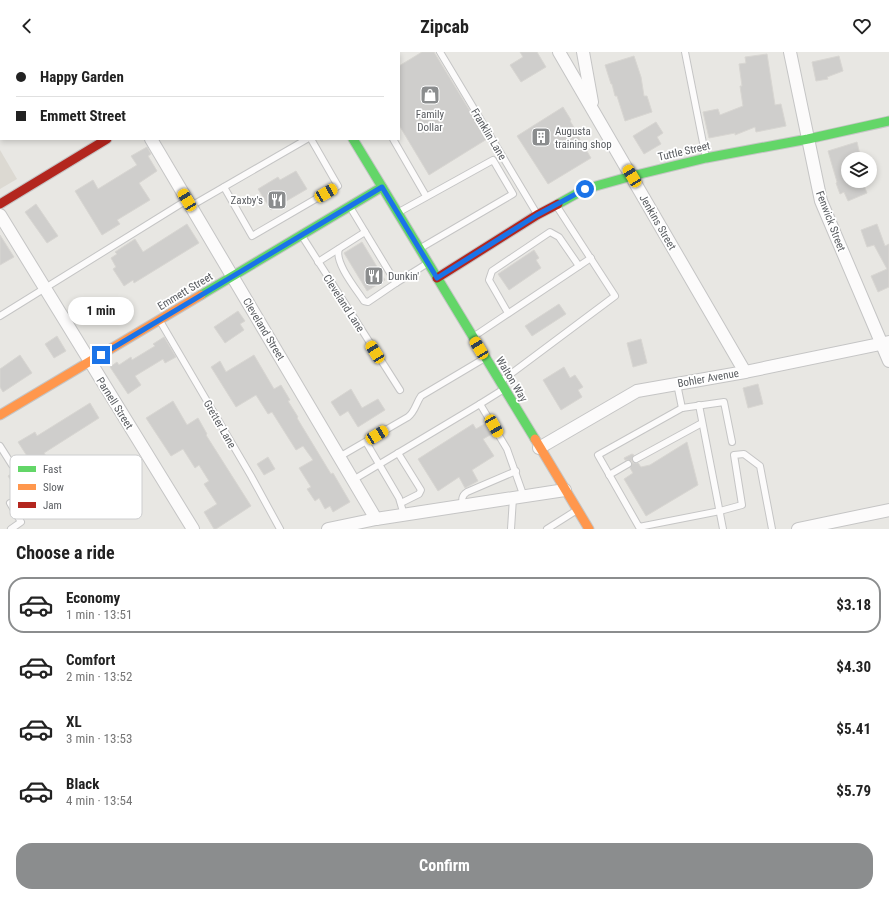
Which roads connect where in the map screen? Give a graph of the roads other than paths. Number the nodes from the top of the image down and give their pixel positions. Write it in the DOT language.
graph roads {
  1 [pos="440,52"];
  2 [pos="559,52"];
  3 [pos="583,52"];
  4 [pos="684,52"];
  5 [pos="790,52"];
  6 [pos="593,111"];
  7 [pos="889,121"];
  8 [pos="808,139"];
  9 [pos="105,140"];
  10 [pos="152,140"];
  11 [pos="305,140"];
  12 [pos="312,140"];
  13 [pos="354,140"];
  14 [pos="394,140"];
  15 [pos="706,158"];
  16 [pos="632,176"];
  17 [pos="382,187"];
  18 [pos="224,188"];
  19 [pos="426,196"];
  20 [pos="189,203"];
  21 [pos="0,204"];
  22 [pos="556,204"];
  23 [pos="350,206"];
  24 [pos="398,212"];
  25 [pos="0,215"];
  26 [pos="537,215"];
  27 [pos="365,232"];
  28 [pos="301,235"];
  29 [pos="339,249"];
  30 [pos="419,249"];
  31 [pos="591,258"];
  32 [pos="318,262"];
  33 [pos="428,263"];
  34 [pos="579,266"];
  35 [pos="232,276"];
  36 [pos="437,278"];
  37 [pos="396,283"];
  38 [pos="45,289"];
  39 [pos="508,314"];
  40 [pos="0,316"];
  41 [pos="159,320"];
  42 [pos="473,337"];
  43 [pos="885,343"];
  44 [pos="485,358"];
  45 [pos="889,360"];
  46 [pos="89,362"];
  47 [pos="745,372"];
  48 [pos="677,384"];
  49 [pos="502,386"];
  50 [pos="400,390"];
  51 [pos="480,404"];
  52 [pos="699,405"];
  53 [pos="682,408"];
  54 [pos="0,415"];
  55 [pos="702,423"];
  56 [pos="366,442"];
  57 [pos="732,442"];
  58 [pos="0,446"];
  59 [pos="539,448"];
  60 [pos="398,452"];
  61 [pos="339,458"];
  62 [pos="636,459"];
  63 [pos="10,462"];
  64 [pos="379,464"];
  65 [pos="628,464"];
  66 [pos="516,471"];
  67 [pos="609,475"];
  68 [pos="352,480"];
  69 [pos="565,490"];
  70 [pos="518,498"];
  71 [pos="401,503"];
  72 [pos="463,506"];
  73 [pos="577,510"];
  74 [pos="889,510"];
  75 [pos="720,511"];
  76 [pos="404,515"];
  77 [pos="19,519"];
  78 [pos="376,519"];
  79 [pos="11,529"];
  80 [pos="193,529"];
  81 [pos="280,529"];
  82 [pos="328,529"];
  83 [pos="511,529"];
  84 [pos="547,529"];
  85 [pos="589,529"];
  86 [pos="723,529"];
  87 [pos="772,529"];
  88 [pos="798,529"];
  1 -- 26 [label="lane, Franklin Lane"];
  2 -- 6 [label="street, Jenkins Street"];
  3 -- 6 [label="street"];
  4 -- 15 [label="lane"];
  5 -- 8 [label="street, Fenwick Street"];
  6 -- 16 [label="street, Jenkins Street"];
  7 -- 8 [label="street, Tuttle Street"];
  8 -- 15 [label="street, Tuttle Street"];
  8 -- 43 [label="street, Fenwick Street"];
  9 -- 21 [label="street"];
  10 -- 20 [label="street, Cleveland Street"];
  11 -- 18 [label="lane"];
  12 -- 18 [label="lane"];
  13 -- 17 [label="street, Walton Way"];
  14 -- 19 [label="lane"];
  15 -- 16 [label="street, Tuttle Street"];
  16 -- 22 [label="street, Tuttle Street"];
  16 -- 47 [label="street, Jenkins Street"];
  17 -- 23 [label="street, Emmett Street"];
  17 -- 24 [label="street, Walton Way"];
  18 -- 20 [label="lane"];
  19 -- 24 [label="lane"];
  19 -- 30 [label="lane"];
  20 -- 35 [label="street, Cleveland Street"];
  20 -- 38 [label="lane"];
  22 -- 26 [label="street, Tuttle Street"];
  22 -- 31 [label="lane"];
  23 -- 27 [label="lane"];
  23 -- 28 [label="street, Emmett Street"];
  24 -- 30 [label="street, Walton Way"];
  25 -- 38 [label="street, Parnell Street"];
  26 -- 36 [label="street, Tuttle Street"];
  27 -- 29 [label="lane"];
  27 -- 37 [label="lane"];
  28 -- 32 [label="lane, Cleveland Lane"];
  28 -- 35 [label="street, Emmett Street"];
  29 -- 32 [label="lane"];
  29 -- 37 [label="lane"];
  30 -- 33 [label="street, Walton Way"];
  31 -- 34 [label="lane"];
  31 -- 49 [label="lane"];
  32 -- 50 [label="lane, Cleveland Lane"];
  33 -- 36 [label="street, Walton Way"];
  33 -- 37 [label="lane"];
  34 -- 39 [label="lane"];
  34 -- 39 [label="lane"];
  35 -- 41 [label="street, Emmett Street"];
  35 -- 61 [label="street, Cleveland Street"];
  36 -- 42 [label="street, Walton Way"];
  38 -- 40 [label="lane"];
  38 -- 46 [label="street, Parnell Street"];
  39 -- 42 [label="lane"];
  41 -- 46 [label="street, Emmett Street"];
  41 -- 81 [label="lane, Gretter Lane"];
  42 -- 44 [label="street, Walton Way"];
  43 -- 45 [label="street, Fenwick Street"];
  43 -- 47 [label="street, Bohler Avenue"];
  44 -- 49 [label="street, Walton Way"];
  44 -- 56 [label="lane"];
  46 -- 54 [label="street, Emmett Street"];
  46 -- 80 [label="street, Parnell Street"];
  47 -- 48 [label="street, Bohler Avenue"];
  48 -- 53 [label="lane"];
  48 -- 59 [label="street, Bohler Avenue"];
  49 -- 51 [label="lane"];
  49 -- 59 [label="street, Walton Way"];
  51 -- 60 [label="lane"];
  51 -- 66 [label="lane"];
  52 -- 53 [label="lane"];
  52 -- 55 [label="lane"];
  52 -- 57 [label="lane"];
  53 -- 67 [label="lane"];
  55 -- 62 [label="lane"];
  55 -- 75 [label="lane"];
  56 -- 61 [label="lane"];
  56 -- 64 [label="lane"];
  58 -- 63 [label="lane"];
  59 -- 69 [label="street, Walton Way"];
  60 -- 64 [label="lane"];
  60 -- 71 [label="lane"];
  61 -- 68 [label="street, Cleveland Street"];
  64 -- 68 [label="lane"];
  64 -- 71 [label="lane"];
  65 -- 67 [label="lane"];
  66 -- 70 [label="lane"];
  66 -- 72 [label="lane"];
  67 -- 75 [label="lane"];
  68 -- 78 [label="street, Cleveland Street"];
  69 -- 70 [label="street"];
  69 -- 73 [label="street, Walton Way"];
  70 -- 72 [label="street"];
  70 -- 83 [label="lane"];
  71 -- 76 [label="lane"];
  72 -- 76 [label="street"];
  73 -- 84 [label="lane"];
  73 -- 85 [label="street, Walton Way"];
  74 -- 88 [label="street"];
  75 -- 86 [label="lane"];
  75 -- 87 [label="lane"];
  76 -- 78 [label="street"];
  77 -- 79 [label="lane"];
  78 -- 82 [label="street"];
}
